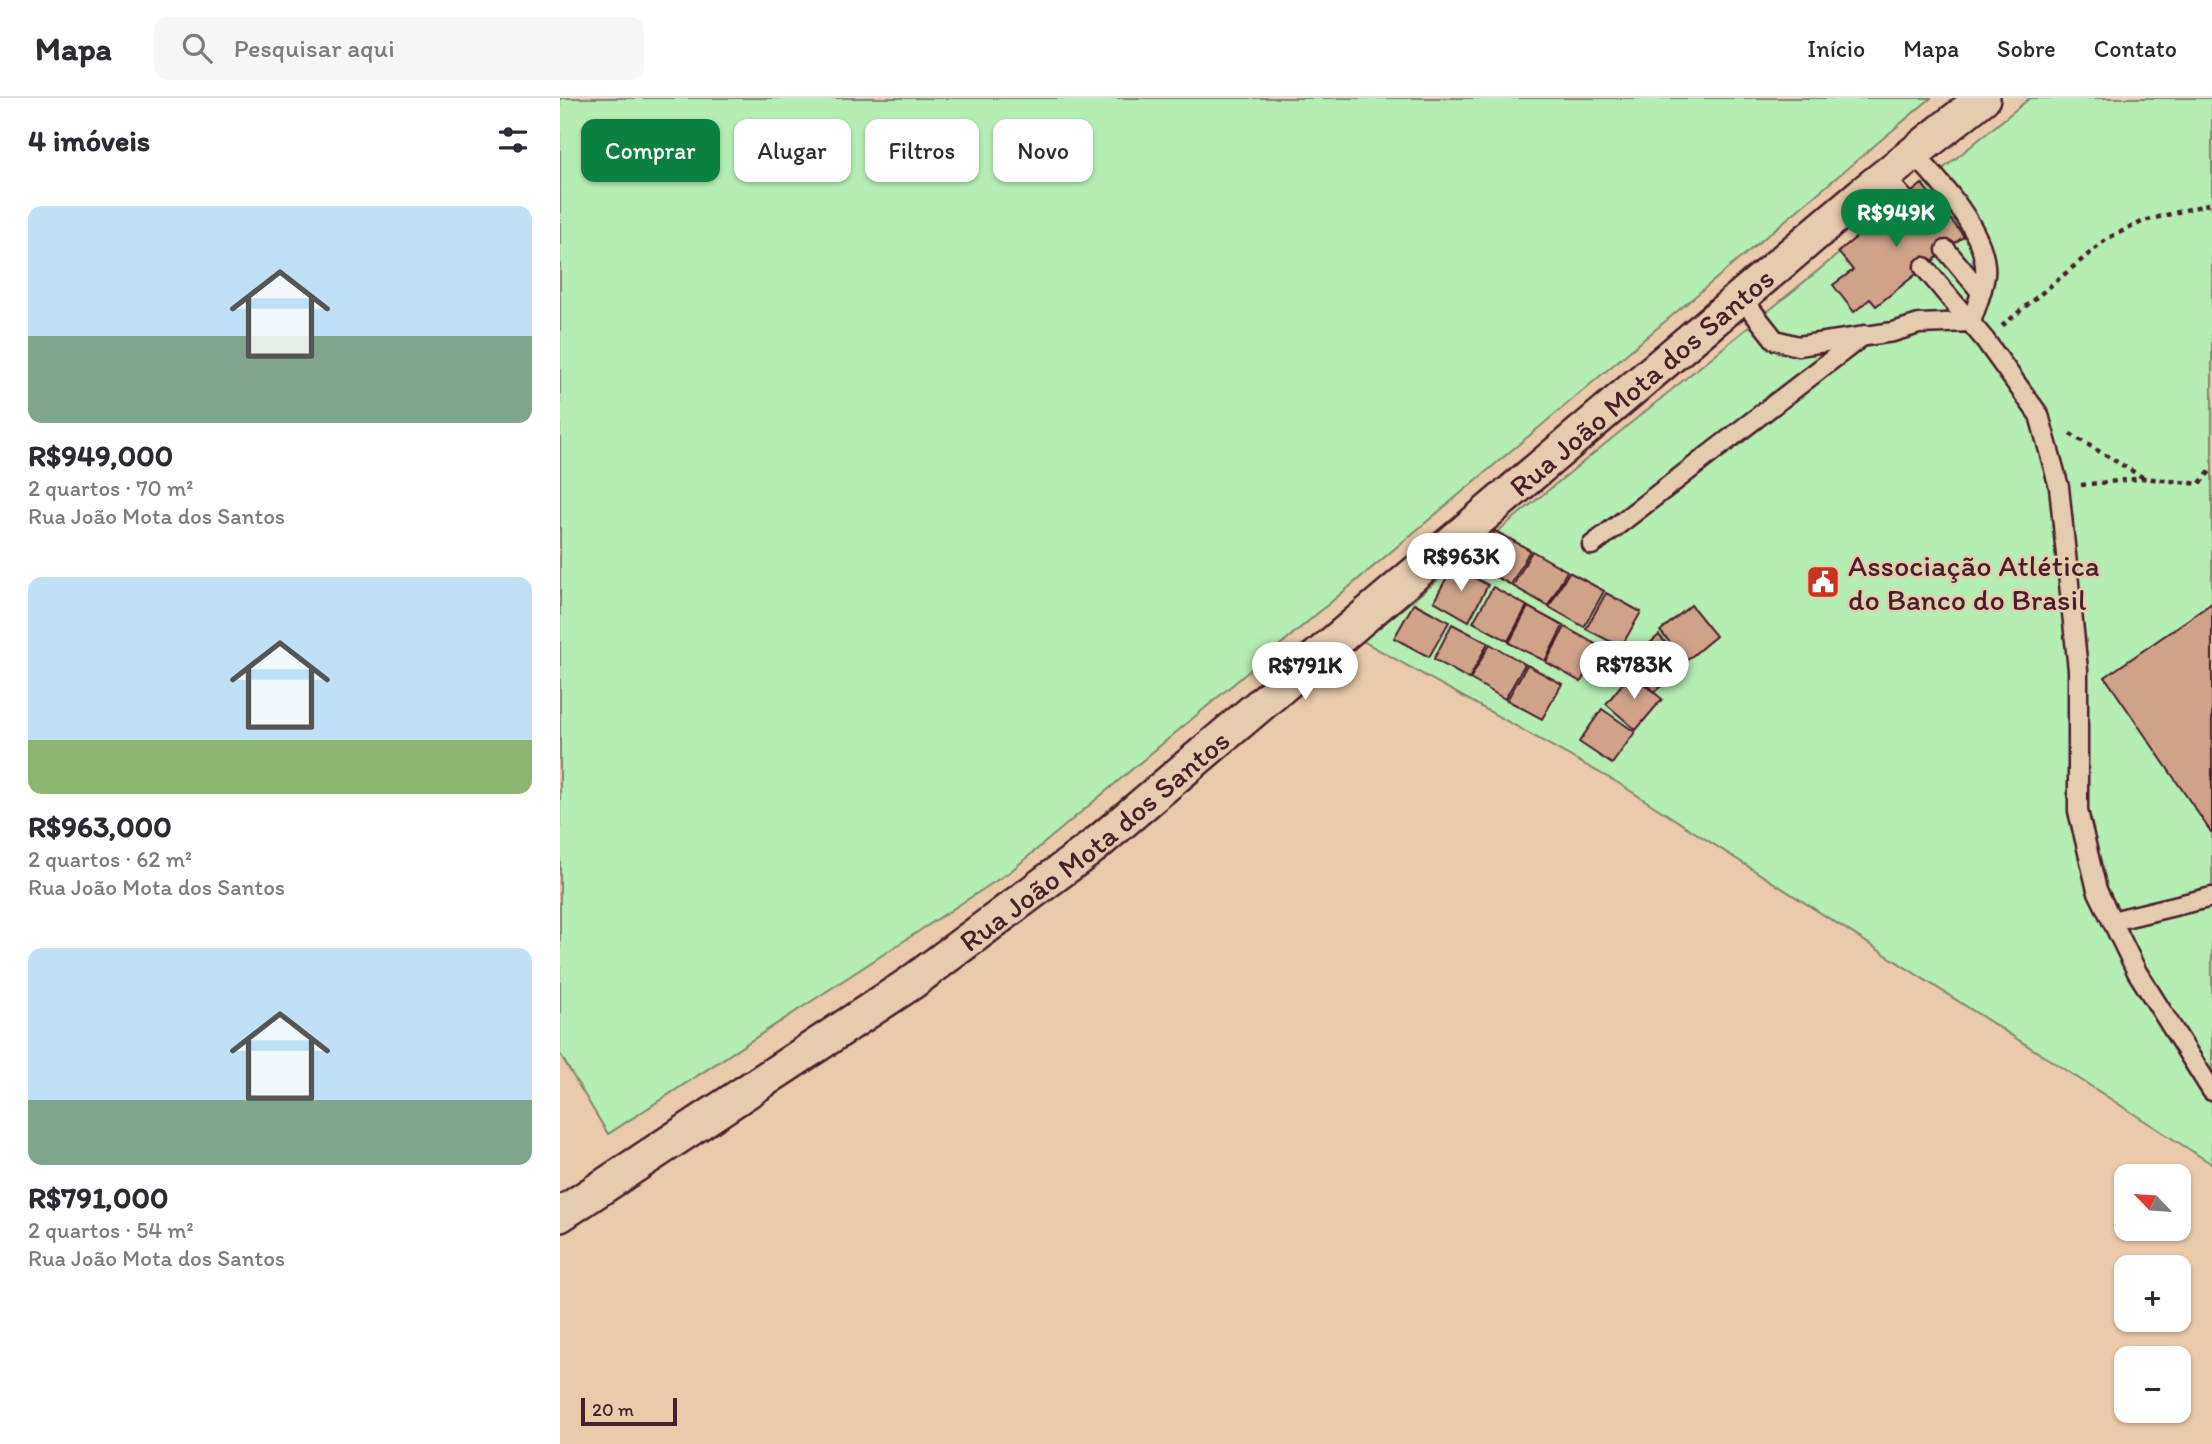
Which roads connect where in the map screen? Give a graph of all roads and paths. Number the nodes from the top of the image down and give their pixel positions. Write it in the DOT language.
graph roads {
  1 [pos="1983,98"];
  2 [pos="1913,153"];
  3 [pos="2212,203"];
  4 [pos="1946,250"];
  5 [pos="1924,267"];
  6 [pos="1981,292"];
  7 [pos="1741,297"];
  8 [pos="1971,323"];
  9 [pos="1864,335"];
  10 [pos="1985,340"];
  11 [pos="2039,415"];
  12 [pos="2212,469"];
  13 [pos="2144,478"];
  14 [pos="2059,488"];
  15 [pos="1592,545"];
  16 [pos="2212,897"];
  17 [pos="2112,921"];
  18 [pos="2212,1091"];
  19 [pos="560,1215"];
  1 -- 2 [label="street, Rua João Mota dos Santos"];
  2 -- 6 [label="lane"];
  2 -- 7 [label="street, Rua João Mota dos Santos"];
  3 -- 10 [label="path"];
  4 -- 6 [label="lane"];
  5 -- 8 [label="lane"];
  6 -- 8 [label="lane"];
  7 -- 9 [label="lane"];
  7 -- 19 [label="street, Rua João Mota dos Santos"];
  8 -- 9 [label="lane"];
  8 -- 10 [label="lane"];
  9 -- 15 [label="lane"];
  10 -- 11 [label="lane"];
  11 -- 13 [label="path"];
  11 -- 14 [label="lane"];
  12 -- 13 [label="path"];
  13 -- 14 [label="path"];
  14 -- 17 [label="lane"];
  16 -- 17 [label="lane"];
  17 -- 18 [label="lane"];
}
